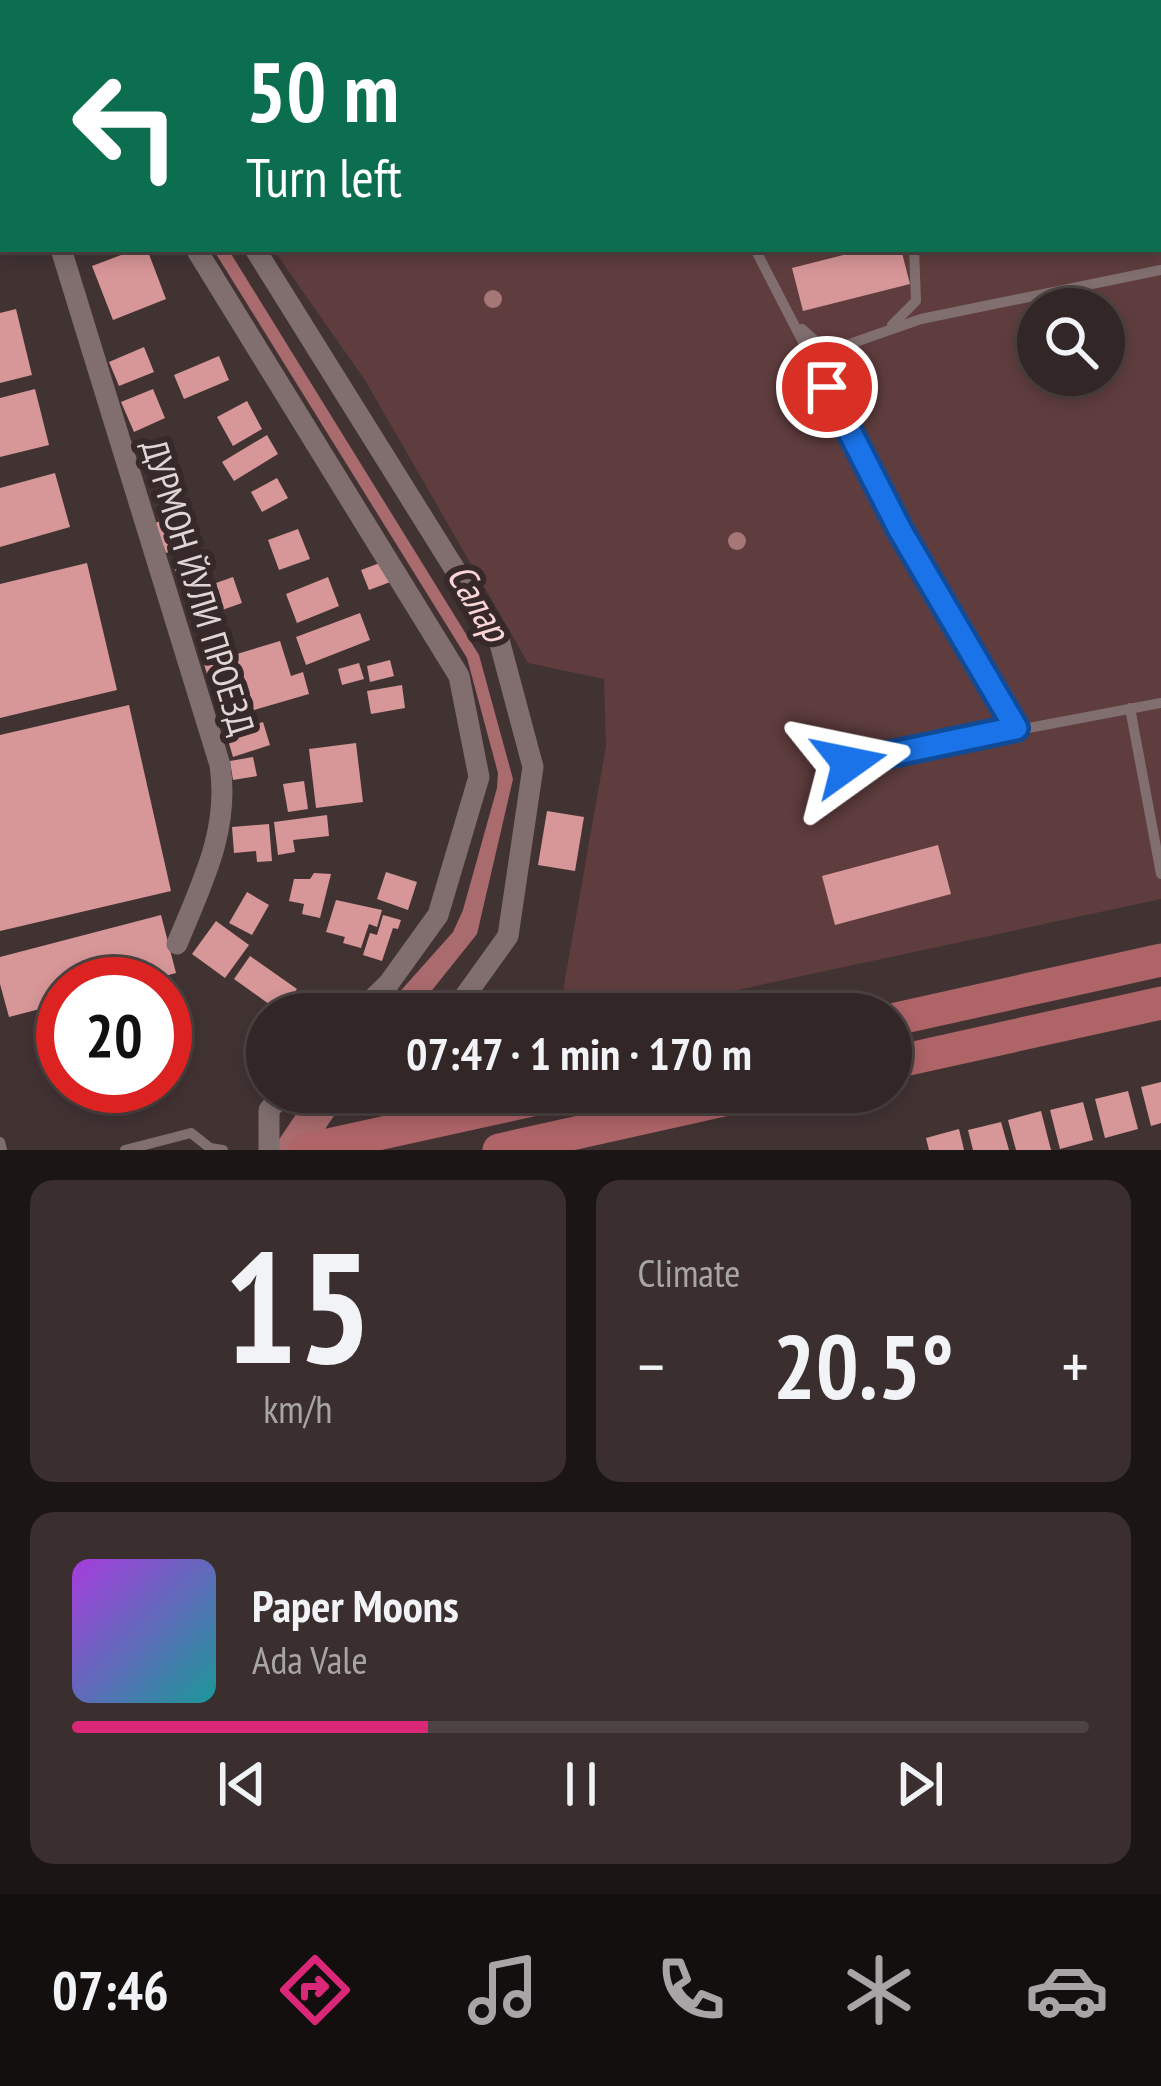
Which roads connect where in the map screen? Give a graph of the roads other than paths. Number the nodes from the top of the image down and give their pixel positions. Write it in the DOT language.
graph roads {
  1 [pos="62,252"];
  2 [pos="198,252"];
  3 [pos="257,252"];
  4 [pos="757,252"];
  5 [pos="914,252"];
  6 [pos="1161,270"];
  7 [pos="916,301"];
  8 [pos="790,316"];
  9 [pos="921,319"];
  10 [pos="888,329"];
  11 [pos="1161,703"];
  12 [pos="1130,708"];
  13 [pos="1016,728"];
  14 [pos="849,763"];
  15 [pos="1161,874"];
  16 [pos="178,944"];
  17 [pos="1161,960"];
  18 [pos="379,993"];
  19 [pos="467,993"];
  20 [pos="1161,1004"];
  21 [pos="912,1015"];
  22 [pos="912,1058"];
  23 [pos="269,1113"];
  24 [pos="475,1113"];
  25 [pos="675,1113"];
  26 [pos="549,1144"];
  27 [pos="124,1150"];
  28 [pos="223,1150"];
  29 [pos="269,1150"];
  30 [pos="305,1150"];
  31 [pos="499,1150"];
  1 -- 16 [label="street, ДУРМОН ЙУЛИ ПРОЕЗД"];
  2 -- 18 [label="street"];
  3 -- 19 [label="street"];
  4 -- 8 [label="lane"];
  5 -- 7 [label="lane"];
  6 -- 9 [label="lane"];
  7 -- 9 [label="lane"];
  7 -- 10 [label="lane"];
  8 -- 10 [label="lane"];
  8 -- 13 [label="lane"];
  9 -- 10 [label="lane"];
  11 -- 12 [label="lane"];
  12 -- 13 [label="lane"];
  12 -- 15 [label="lane"];
  13 -- 14 [label="lane"];
  17 -- 21 [label="main road"];
  20 -- 22 [label="main road"];
  23 -- 29 [label="street"];
  24 -- 30 [label="main road"];
  25 -- 26 [label="main road"];
  26 -- 31 [label="main road"];
  27 -- 28 [label="lane"];
}
